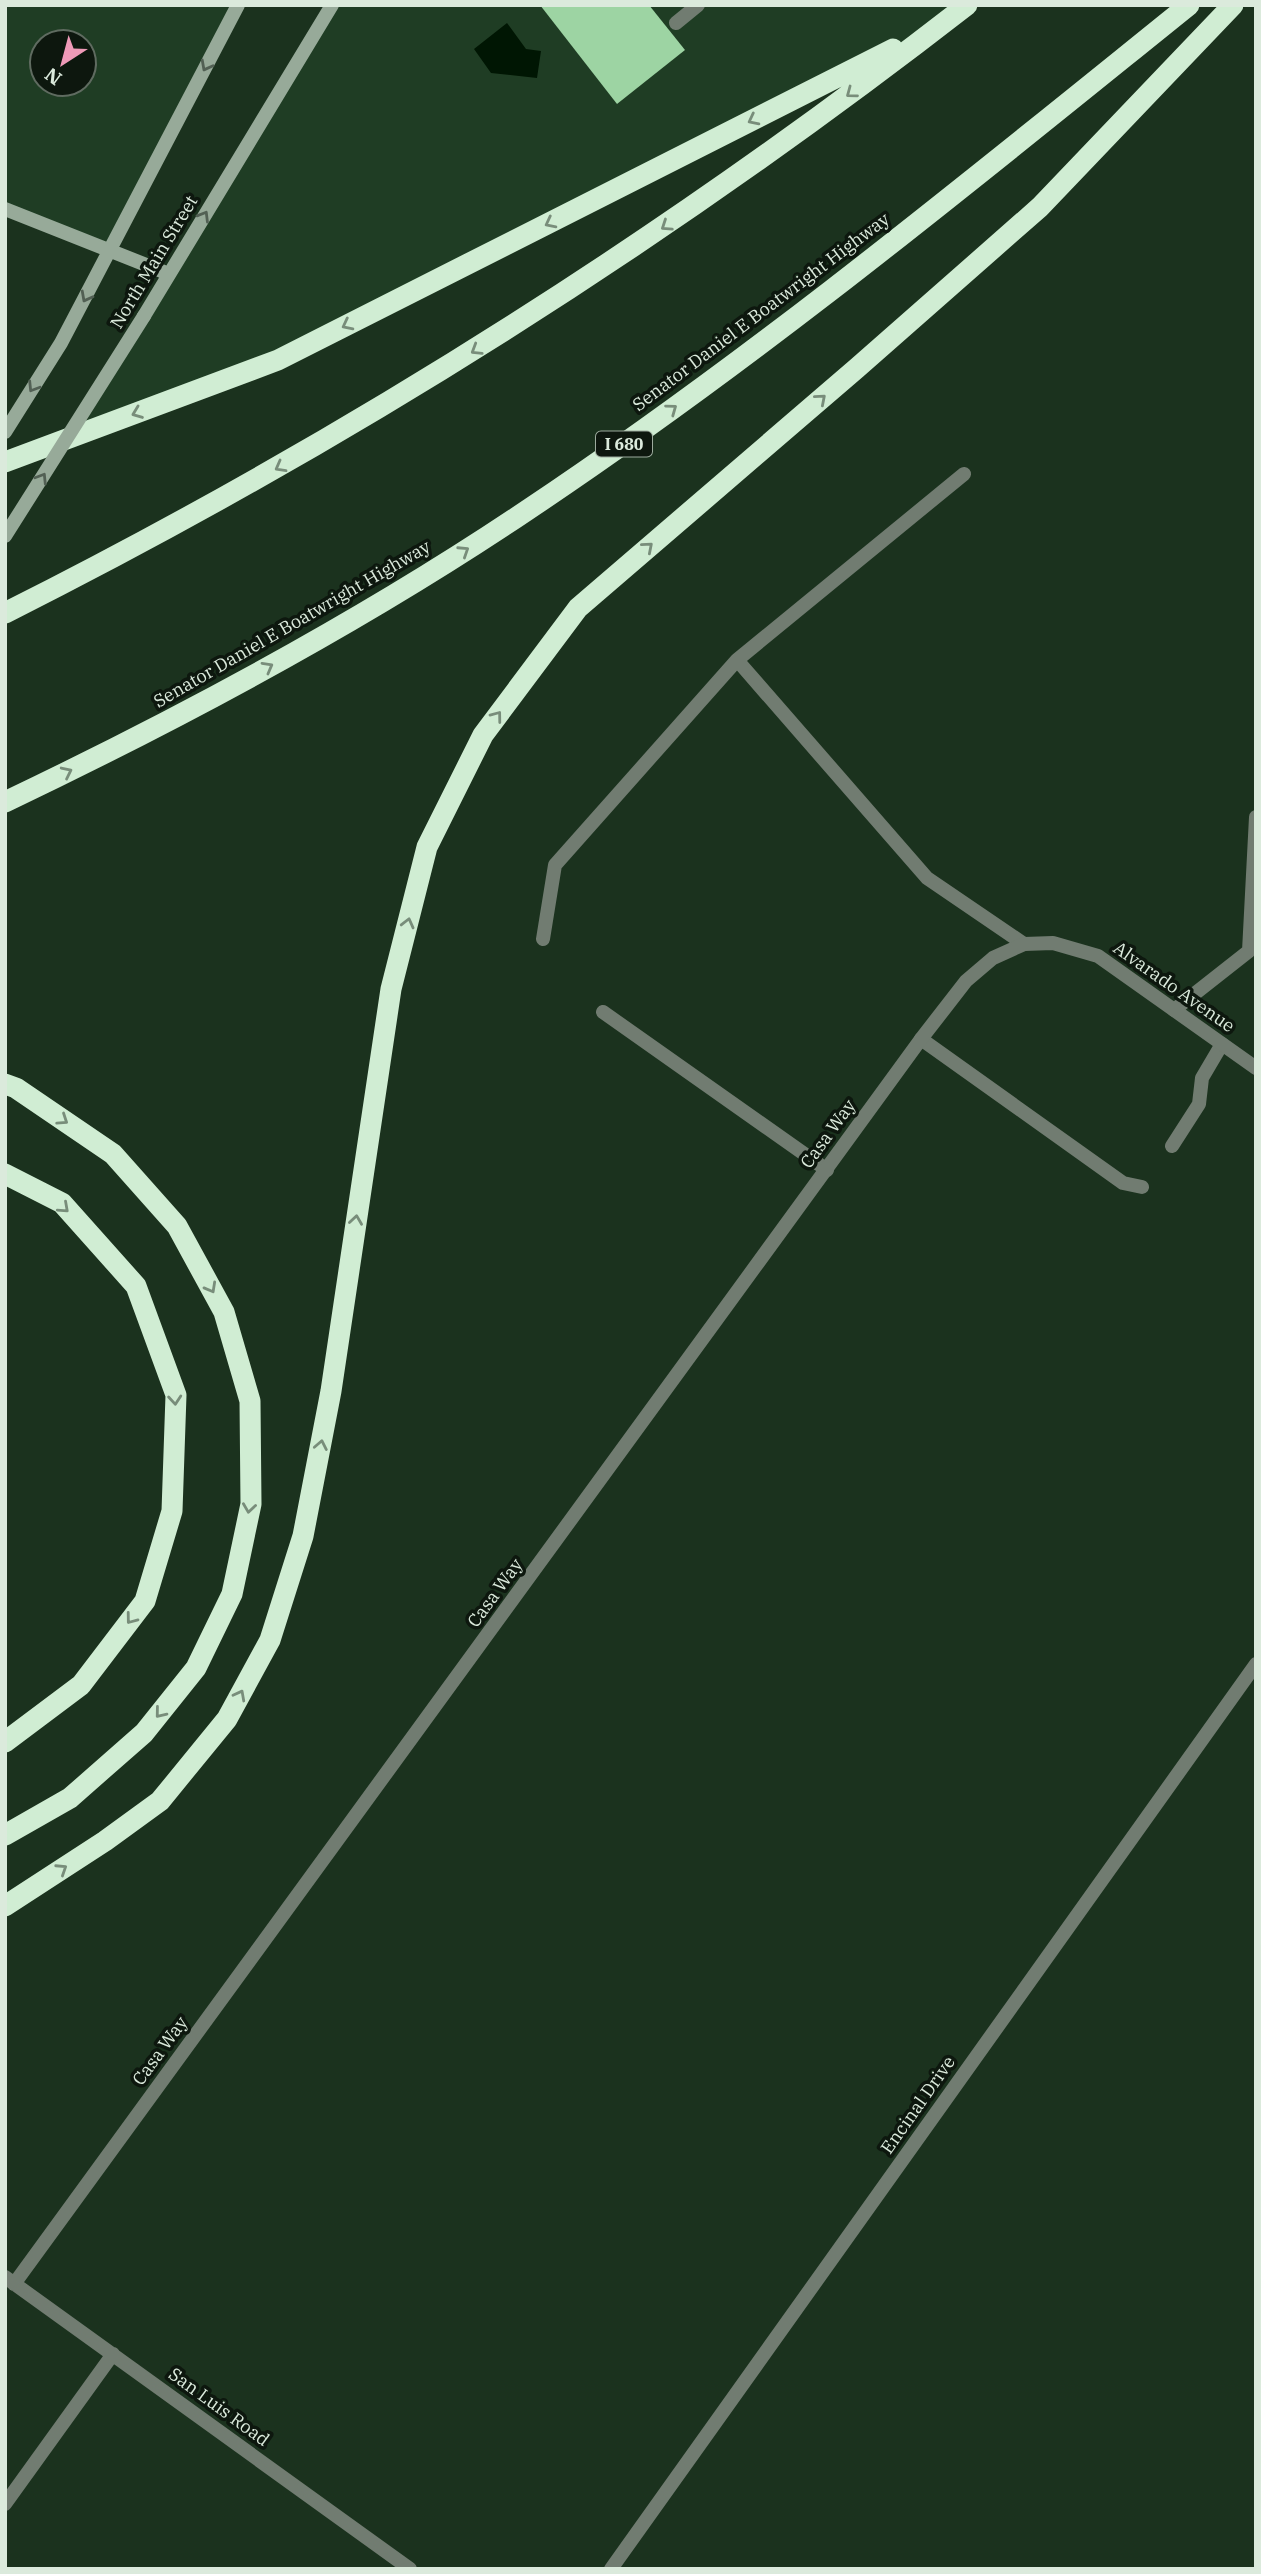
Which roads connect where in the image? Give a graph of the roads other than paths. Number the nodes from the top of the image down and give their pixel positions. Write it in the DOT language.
graph roads {
  1 [pos="238,5"];
  2 [pos="332,5"];
  3 [pos="698,5"];
  4 [pos="967,5"];
  5 [pos="1189,5"];
  6 [pos="1233,5"];
  7 [pos="676,23"];
  8 [pos="945,23"];
  9 [pos="5,209"];
  10 [pos="110,250"];
  11 [pos="169,274"];
  12 [pos="5,432"];
  13 [pos="5,462"];
  14 [pos="964,474"];
  15 [pos="5,536"];
  16 [pos="5,613"];
  17 [pos="737,660"];
  18 [pos="5,802"];
  19 [pos="1256,817"];
  20 [pos="543,939"];
  21 [pos="1024,944"];
  22 [pos="1174,1010"];
  23 [pos="603,1012"];
  24 [pos="921,1039"];
  25 [pos="1222,1044"];
  26 [pos="1256,1068"];
  27 [pos="5,1084"];
  28 [pos="1171,1146"];
  29 [pos="827,1170"];
  30 [pos="5,1174"];
  31 [pos="1142,1187"];
  32 [pos="1256,1664"];
  33 [pos="5,1742"];
  34 [pos="5,1835"];
  35 [pos="5,1906"];
  36 [pos="10,2281"];
  37 [pos="113,2354"];
  38 [pos="5,2504"];
  39 [pos="404,2567"];
  40 [pos="611,2569"];
  1 -- 10 [label="main road, one-way"];
  11 -- 2 [label="main road, North Main Street, one-way"];
  3 -- 7 [label="street"];
  4 -- 8 [label="highway"];
  18 -- 5 [label="highway, Senator Daniel E Boatwright Highway / I 680, one-way"];
  35 -- 6 [label="highway, one-way"];
  8 -- 13 [label="highway, one-way"];
  8 -- 16 [label="highway, one-way"];
  9 -- 10 [label="main road"];
  10 -- 11 [label="main road"];
  10 -- 12 [label="main road, one-way"];
  15 -- 11 [label="main road, North Main Street, one-way, bridge"];
  14 -- 17 [label="street"];
  17 -- 20 [label="street"];
  17 -- 21 [label="street"];
  19 -- 22 [label="street"];
  21 -- 22 [label="street, Alvarado Avenue"];
  21 -- 24 [label="street, Casa Way"];
  22 -- 25 [label="street, Alvarado Avenue"];
  23 -- 29 [label="street"];
  24 -- 29 [label="street, Casa Way"];
  24 -- 31 [label="street"];
  25 -- 26 [label="street, Alvarado Avenue"];
  25 -- 28 [label="street"];
  27 -- 34 [label="highway, one-way"];
  29 -- 36 [label="street, Casa Way"];
  30 -- 33 [label="highway, one-way"];
  32 -- 40 [label="street, Encinal Drive"];
  36 -- 37 [label="street, San Luis Road"];
  37 -- 38 [label="street"];
  37 -- 39 [label="street, San Luis Road"];
}
